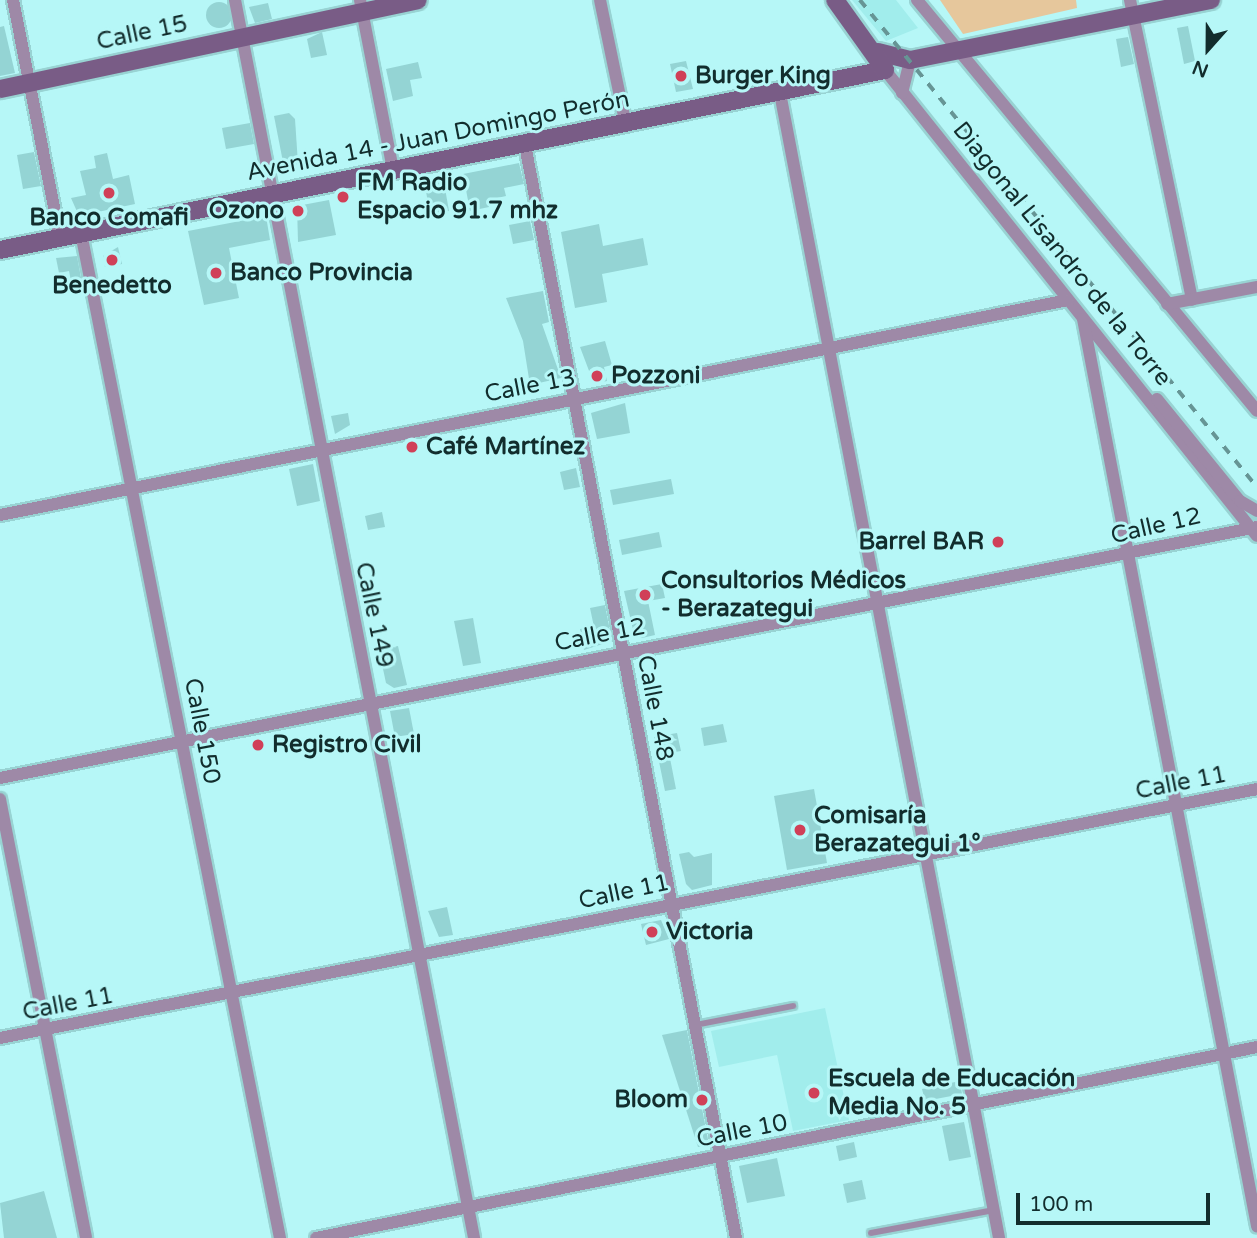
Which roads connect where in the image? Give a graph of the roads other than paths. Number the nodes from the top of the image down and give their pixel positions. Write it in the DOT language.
graph roads {
  1 [pos="13,0"];
  2 [pos="235,0"];
  3 [pos="418,0"];
  4 [pos="600,0"];
  5 [pos="835,0"];
  6 [pos="917,0"];
  7 [pos="1211,0"];
  8 [pos="362,6"];
  9 [pos="1132,8"];
  10 [pos="241,37"];
  11 [pos="956,48"];
  12 [pos="878,52"];
  13 [pos="910,60"];
  14 [pos="885,70"];
  15 [pos="30,82"];
  16 [pos="0,89"];
  17 [pos="780,93"];
  18 [pos="903,96"];
  19 [pos="626,125"];
  20 [pos="525,145"];
  21 [pos="393,169"];
  22 [pos="270,194"];
  23 [pos="81,233"];
  24 [pos="60,237"];
  25 [pos="0,250"];
  26 [pos="1257,287"];
  27 [pos="1068,300"];
  28 [pos="1192,300"];
  29 [pos="1167,304"];
  30 [pos="1083,319"];
  31 [pos="825,350"];
  32 [pos="574,399"];
  33 [pos="1257,411"];
  34 [pos="319,450"];
  35 [pos="133,489"];
  36 [pos="1257,511"];
  37 [pos="0,515"];
  38 [pos="1254,530"];
  39 [pos="1126,555"];
  40 [pos="873,603"];
  41 [pos="622,651"];
  42 [pos="371,703"];
  43 [pos="183,741"];
  44 [pos="0,778"];
  45 [pos="1257,789"];
  46 [pos="0,799"];
  47 [pos="1175,805"];
  48 [pos="921,853"];
  49 [pos="671,904"];
  50 [pos="418,955"];
  51 [pos="231,993"];
  52 [pos="793,1006"];
  53 [pos="695,1025"];
  54 [pos="47,1029"];
  55 [pos="0,1038"];
  56 [pos="1257,1047"];
  57 [pos="1225,1053"];
  58 [pos="975,1106"];
  59 [pos="720,1157"];
  60 [pos="467,1206"];
  61 [pos="994,1210"];
  62 [pos="1257,1226"];
  63 [pos="871,1233"];
  64 [pos="86,1238"];
  65 [pos="280,1238"];
  66 [pos="316,1238"];
  67 [pos="474,1238"];
  68 [pos="736,1238"];
  69 [pos="999,1238"];
  1 -- 15 [label="street"];
  2 -- 10 [label="street, Calle 149"];
  3 -- 8 [label="main road, Calle 15"];
  4 -- 19 [label="street"];
  5 -- 12 [label="main road, Diagonal Lisandro de la Torre"];
  6 -- 11 [label="street, Diagonal Lisandro de la Torre"];
  7 -- 9 [label="main road"];
  8 -- 10 [label="main road, Calle 15"];
  8 -- 21 [label="street"];
  9 -- 11 [label="main road"];
  9 -- 28 [label="street"];
  10 -- 15 [label="main road, Calle 15"];
  10 -- 22 [label="street, Calle 149"];
  11 -- 13 [label="main road"];
  11 -- 29 [label="street, Diagonal Lisandro de la Torre"];
  12 -- 13 [label="main road"];
  12 -- 14 [label="main road, Diagonal Lisandro de la Torre"];
  13 -- 18 [label="street"];
  14 -- 17 [label="main road, Avenida 14 - Juan Domingo Perón"];
  14 -- 18 [label="street, Diagonal Lisandro de la Torre"];
  15 -- 16 [label="main road, Calle 15"];
  15 -- 24 [label="street"];
  17 -- 19 [label="main road, Avenida 14 - Juan Domingo Perón"];
  17 -- 31 [label="street"];
  18 -- 27 [label="street, Diagonal Lisandro de la Torre"];
  19 -- 20 [label="main road, Avenida 14 - Juan Domingo Perón"];
  20 -- 21 [label="main road, Avenida 14 - Juan Domingo Perón"];
  20 -- 32 [label="street, Calle 148"];
  21 -- 22 [label="main road, Avenida 14 - Juan Domingo Perón"];
  22 -- 23 [label="main road, Avenida 14 - Juan Domingo Perón"];
  22 -- 34 [label="street, Calle 149"];
  23 -- 24 [label="main road, Avenida 14 - Juan Domingo Perón"];
  23 -- 35 [label="street, Calle 150"];
  24 -- 25 [label="main road, Avenida 14 - Juan Domingo Perón"];
  26 -- 28 [label="street"];
  27 -- 30 [label="street, Diagonal Lisandro de la Torre"];
  27 -- 31 [label="street, Calle 13"];
  28 -- 29 [label="street"];
  29 -- 33 [label="street, Diagonal Lisandro de la Torre"];
  30 -- 36 [label="street"];
  30 -- 38 [label="street, Diagonal Lisandro de la Torre"];
  30 -- 39 [label="street"];
  31 -- 32 [label="street, Calle 13"];
  31 -- 40 [label="street"];
  32 -- 34 [label="street, Calle 13"];
  32 -- 41 [label="street, Calle 148"];
  34 -- 35 [label="street, Calle 13"];
  34 -- 42 [label="street, Calle 149"];
  35 -- 37 [label="street, Calle 13"];
  35 -- 43 [label="street, Calle 150"];
  38 -- 39 [label="street, Calle 12"];
  39 -- 40 [label="street, Calle 12"];
  39 -- 47 [label="street"];
  40 -- 41 [label="street, Calle 12"];
  40 -- 48 [label="street"];
  41 -- 42 [label="street, Calle 12"];
  41 -- 49 [label="street, Calle 148"];
  42 -- 43 [label="street, Calle 12"];
  42 -- 50 [label="street, Calle 149"];
  43 -- 44 [label="street, Calle 12"];
  43 -- 51 [label="street, Calle 150"];
  45 -- 47 [label="street, Calle 11"];
  46 -- 54 [label="street"];
  47 -- 48 [label="street, Calle 11"];
  47 -- 57 [label="street"];
  48 -- 49 [label="street, Calle 11"];
  48 -- 58 [label="street"];
  49 -- 50 [label="street, Calle 11"];
  49 -- 53 [label="street, Calle 148"];
  50 -- 51 [label="street, Calle 11"];
  50 -- 60 [label="street, Calle 149"];
  51 -- 54 [label="street, Calle 11"];
  51 -- 65 [label="street, Calle 150"];
  52 -- 53 [label="lane"];
  53 -- 59 [label="street, Calle 148"];
  54 -- 55 [label="street, Calle 11"];
  54 -- 64 [label="street"];
  56 -- 57 [label="street, Calle 10"];
  57 -- 58 [label="street, Calle 10"];
  57 -- 62 [label="street"];
  58 -- 59 [label="street, Calle 10"];
  58 -- 61 [label="street"];
  59 -- 60 [label="street, Calle 10"];
  59 -- 68 [label="street, Calle 148"];
  60 -- 66 [label="street, Calle 10"];
  60 -- 67 [label="street, Calle 149"];
  61 -- 63 [label="lane"];
  61 -- 69 [label="street"];
}
